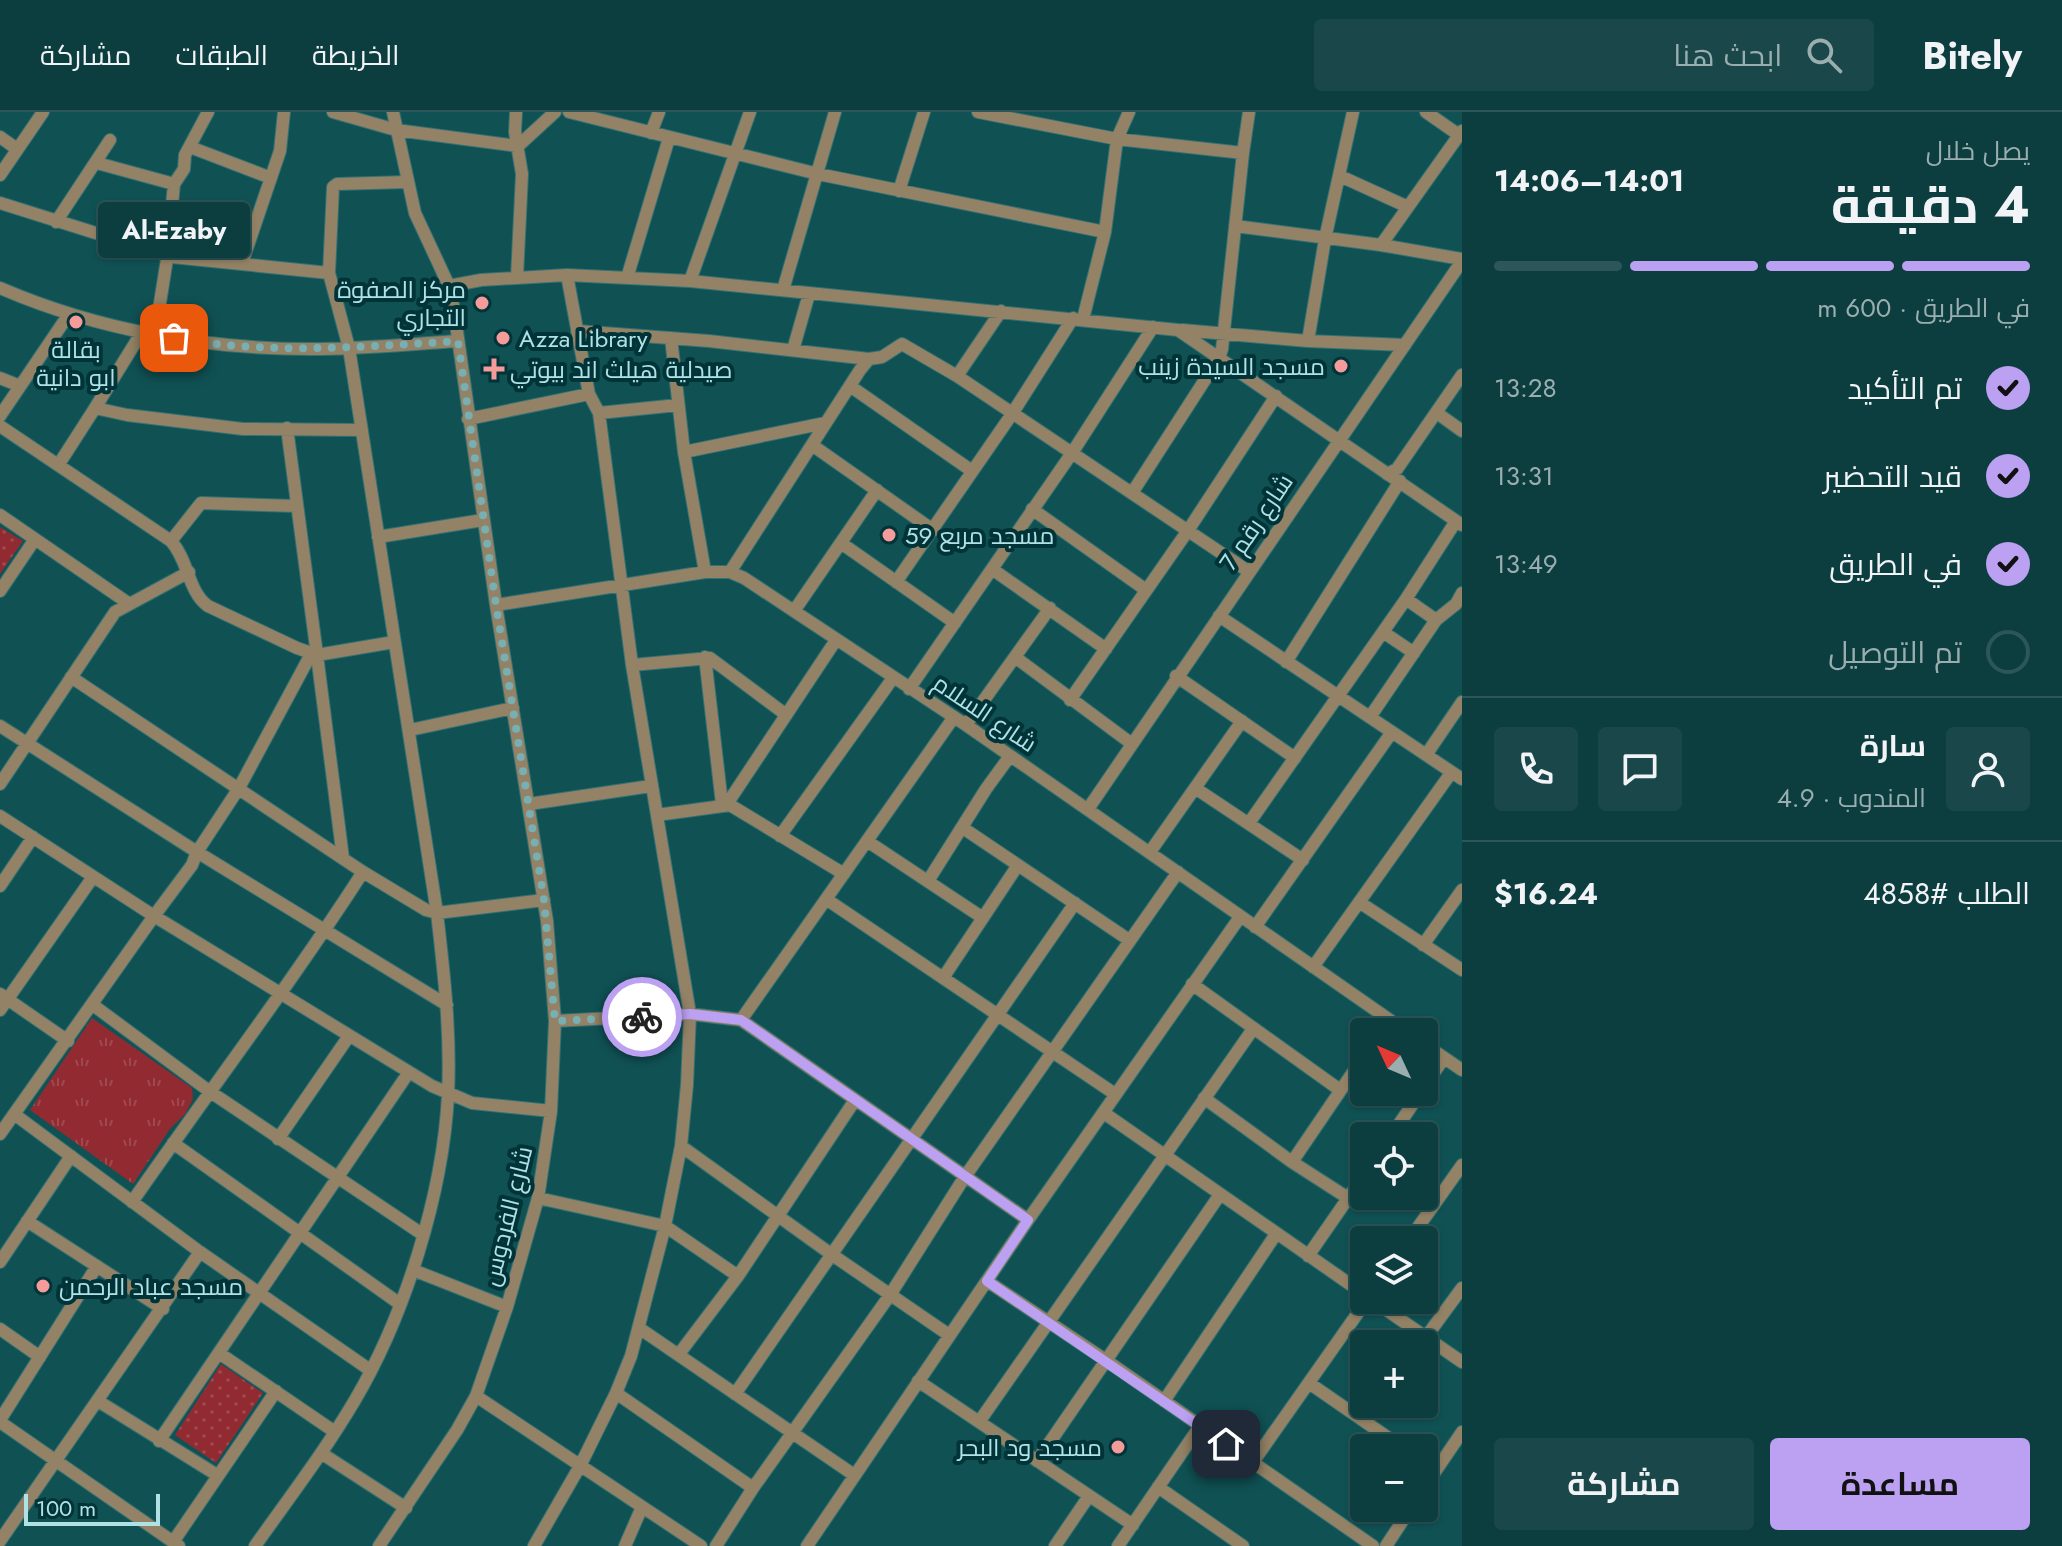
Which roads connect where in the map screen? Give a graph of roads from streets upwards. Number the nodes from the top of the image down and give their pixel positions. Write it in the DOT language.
graph roads {
  1 [pos="43,112"];
  2 [pos="208,112"];
  3 [pos="284,112"];
  4 [pos="333,112"];
  5 [pos="393,112"];
  6 [pos="516,112"];
  7 [pos="555,112"];
  8 [pos="569,112"];
  9 [pos="659,112"];
  10 [pos="750,112"];
  11 [pos="835,112"];
  12 [pos="924,112"];
  13 [pos="978,112"];
  14 [pos="1129,112"];
  15 [pos="1249,112"];
  16 [pos="1353,112"];
  17 [pos="1426,112"];
  18 [pos="1036,118"];
  19 [pos="396,130"];
  20 [pos="651,133"];
  21 [pos="1460,133"];
  22 [pos="0,137"];
  23 [pos="669,138"];
  24 [pos="1117,139"];
  25 [pos="110,140"];
  26 [pos="518,146"];
  27 [pos="190,147"];
  28 [pos="17,149"];
  29 [pos="736,152"];
  30 [pos="1243,153"];
  31 [pos="97,163"];
  32 [pos="818,174"];
  33 [pos="0,175"];
  34 [pos="1340,176"];
  35 [pos="271,178"];
  36 [pos="407,182"];
  37 [pos="174,184"];
  38 [pos="899,191"];
  39 [pos="0,203"];
  40 [pos="1408,207"];
  41 [pos="56,222"];
  42 [pos="1235,226"];
  43 [pos="1105,232"];
  44 [pos="1325,239"];
  45 [pos="1381,245"];
  46 [pos="165,255"];
  47 [pos="1462,260"];
  48 [pos="242,263"];
  49 [pos="329,273"];
  50 [pos="567,275"];
  51 [pos="517,277"];
  52 [pos="627,278"];
  53 [pos="690,281"];
  54 [pos="449,286"];
  55 [pos="0,288"];
  56 [pos="783,290"];
  57 [pos="809,294"];
  58 [pos="1001,311"];
  59 [pos="69,314"];
  60 [pos="1078,318"];
  61 [pos="1153,327"];
  62 [pos="1178,330"];
  63 [pos="577,331"];
  64 [pos="148,333"];
  65 [pos="1224,335"];
  66 [pos="671,338"];
  67 [pos="458,341"];
  68 [pos="1308,341"];
  69 [pos="1405,345"];
  70 [pos="349,348"];
  71 [pos="793,350"];
  72 [pos="1219,358"];
  73 [pos="869,359"];
  74 [pos="1462,375"];
  75 [pos="957,376"];
  76 [pos="0,378"];
  77 [pos="20,386"];
  78 [pos="850,386"];
  79 [pos="589,394"];
  80 [pos="1276,396"];
  81 [pos="678,405"];
  82 [pos="95,408"];
  83 [pos="599,413"];
  84 [pos="1437,413"];
  85 [pos="1012,414"];
  86 [pos="0,416"];
  87 [pos="468,419"];
  88 [pos="825,423"];
  89 [pos="0,426"];
  90 [pos="287,428"];
  91 [pos="362,430"];
  92 [pos="1462,431"];
  93 [pos="1339,439"];
  94 [pos="812,445"];
  95 [pos="684,452"];
  96 [pos="1072,453"];
  97 [pos="59,464"];
  98 [pos="972,471"];
  99 [pos="1387,474"];
  100 [pos="1400,481"];
  101 [pos="877,490"];
  102 [pos="1132,493"];
  103 [pos="297,506"];
  104 [pos="1032,509"];
  105 [pos="0,515"];
  106 [pos="483,520"];
  107 [pos="1459,523"];
  108 [pos="1189,529"];
  109 [pos="933,530"];
  110 [pos="378,537"];
  111 [pos="35,539"];
  112 [pos="171,541"];
  113 [pos="841,543"];
  114 [pos="992,569"];
  115 [pos="1248,571"];
  116 [pos="189,572"];
  117 [pos="705,572"];
  118 [pos="730,572"];
  119 [pos="896,582"];
  120 [pos="621,585"];
  121 [pos="1146,590"];
  122 [pos="0,591"];
  123 [pos="1462,593"];
  124 [pos="1406,599"];
  125 [pos="128,603"];
  126 [pos="496,605"];
  127 [pos="1050,608"];
  128 [pos="794,611"];
  129 [pos="1219,616"];
  130 [pos="1436,620"];
  131 [pos="955,623"];
  132 [pos="1383,632"];
  133 [pos="836,640"];
  134 [pos="394,642"];
  135 [pos="1106,649"];
  136 [pos="1414,653"];
  137 [pos="314,654"];
  138 [pos="705,657"];
  139 [pos="1015,657"];
  140 [pos="1286,662"];
  141 [pos="632,665"];
  142 [pos="1176,676"];
  143 [pos="71,677"];
  144 [pos="893,678"];
  145 [pos="909,689"];
  146 [pos="1338,695"];
  147 [pos="1070,700"];
  148 [pos="1462,702"];
  149 [pos="513,708"];
  150 [pos="785,714"];
  151 [pos="954,717"];
  152 [pos="1370,717"];
  153 [pos="1242,721"];
  154 [pos="966,725"];
  155 [pos="0,726"];
  156 [pos="410,730"];
  157 [pos="1392,732"];
  158 [pos="1132,744"];
  159 [pos="27,745"];
  160 [pos="1426,755"];
  161 [pos="1010,756"];
  162 [pos="1295,758"];
  163 [pos="1457,776"];
  164 [pos="0,784"];
  165 [pos="651,786"];
  166 [pos="239,788"];
  167 [pos="1195,788"];
  168 [pos="529,804"];
  169 [pos="724,804"];
  170 [pos="1088,809"];
  171 [pos="657,815"];
  172 [pos="0,816"];
  173 [pos="1249,823"];
  174 [pos="963,828"];
  175 [pos="780,836"];
  176 [pos="33,837"];
  177 [pos="867,841"];
  178 [pos="197,852"];
  179 [pos="1150,852"];
  180 [pos="343,858"];
  181 [pos="1303,860"];
  182 [pos="1018,865"];
  183 [pos="363,872"];
  184 [pos="1178,872"];
  185 [pos="844,874"];
  186 [pos="93,877"];
  187 [pos="928,881"];
  188 [pos="0,886"];
  189 [pos="1462,890"];
  190 [pos="826,899"];
  191 [pos="544,900"];
  192 [pos="1359,902"];
  193 [pos="1075,903"];
  194 [pos="437,913"];
  195 [pos="154,916"];
  196 [pos="1240,917"];
  197 [pos="983,918"];
  198 [pos="1255,927"];
  199 [pos="325,932"];
  200 [pos="1129,940"];
  201 [pos="1423,945"];
  202 [pos="1313,967"];
  203 [pos="1462,970"];
  204 [pos="943,978"];
  205 [pos="1192,984"];
  206 [pos="282,994"];
  207 [pos="3,1001"];
  208 [pos="93,1005"];
  209 [pos="447,1005"];
  210 [pos="690,1014"];
  211 [pos="997,1014"];
  212 [pos="1386,1018"];
  213 [pos="741,1020"];
  214 [pos="555,1021"];
  215 [pos="1253,1029"];
  216 [pos="349,1036"];
  217 [pos="68,1041"];
  218 [pos="1054,1051"];
  219 [pos="1438,1054"];
  220 [pos="1444,1058"];
  221 [pos="1438,1067"];
  222 [pos="1462,1070"];
  223 [pos="409,1072"];
  224 [pos="1350,1076"];
  225 [pos="1340,1090"];
  226 [pos="209,1091"];
  227 [pos="1115,1094"];
  228 [pos="448,1095"];
  229 [pos="1204,1098"];
  230 [pos="855,1100"];
  231 [pos="551,1111"];
  232 [pos="1104,1113"];
  233 [pos="14,1114"];
  234 [pos="0,1134"];
  235 [pos="278,1139"];
  236 [pos="910,1139"];
  237 [pos="173,1143"];
  238 [pos="681,1146"];
  239 [pos="71,1156"];
  240 [pos="1162,1156"];
  241 [pos="1292,1162"];
  242 [pos="1461,1167"];
  243 [pos="338,1178"];
  244 [pos="964,1178"];
  245 [pos="1350,1195"];
  246 [pos="1219,1196"];
  247 [pos="538,1198"];
  248 [pos="1348,1198"];
  249 [pos="132,1202"];
  250 [pos="778,1217"];
  251 [pos="1028,1220"];
  252 [pos="27,1221"];
  253 [pos="665,1226"];
  254 [pos="1419,1226"];
  255 [pos="300,1233"];
  256 [pos="422,1234"];
  257 [pos="1276,1234"];
  258 [pos="200,1252"];
  259 [pos="831,1254"];
  260 [pos="1308,1256"];
  261 [pos="0,1262"];
  262 [pos="97,1266"];
  263 [pos="413,1270"];
  264 [pos="738,1276"];
  265 [pos="987,1281"];
  266 [pos="1350,1284"];
  267 [pos="1462,1288"];
  268 [pos="258,1294"];
  269 [pos="890,1295"];
  270 [pos="400,1304"];
  271 [pos="507,1307"];
  272 [pos="163,1309"];
  273 [pos="1360,1314"];
  274 [pos="1391,1314"];
  275 [pos="1048,1322"];
  276 [pos="639,1328"];
  277 [pos="0,1329"];
  278 [pos="1415,1330"];
  279 [pos="1431,1330"];
  280 [pos="949,1335"];
  281 [pos="1438,1345"];
  282 [pos="219,1353"];
  283 [pos="679,1354"];
  284 [pos="40,1357"];
  285 [pos="1107,1361"];
  286 [pos="1462,1362"];
  287 [pos="370,1370"];
  288 [pos="918,1381"];
  289 [pos="1309,1383"];
  290 [pos="276,1391"];
  291 [pos="616,1393"];
  292 [pos="735,1394"];
  293 [pos="476,1396"];
  294 [pos="98,1401"];
  295 [pos="1164,1401"];
  296 [pos="0,1421"];
  297 [pos="979,1422"];
  298 [pos="1200,1426"];
  299 [pos="335,1432"];
  300 [pos="1462,1432"];
  301 [pos="793,1434"];
  302 [pos="1383,1434"];
  303 [pos="159,1441"];
  304 [pos="321,1453"];
  305 [pos="57,1459"];
  306 [pos="1037,1461"];
  307 [pos="1253,1462"];
  308 [pos="580,1466"];
  309 [pos="1438,1467"];
  310 [pos="217,1475"];
  311 [pos="854,1475"];
  312 [pos="1158,1487"];
  313 [pos="753,1488"];
  314 [pos="1089,1496"];
  315 [pos="642,1507"];
  316 [pos="406,1508"];
  317 [pos="1402,1522"];
  318 [pos="1133,1525"];
  319 [pos="1224,1533"];
  320 [pos="0,1541"];
  321 [pos="176,1544"];
  322 [pos="255,1546"];
  323 [pos="379,1546"];
  324 [pos="534,1546"];
  325 [pos="625,1546"];
  326 [pos="701,1546"];
  327 [pos="716,1546"];
  328 [pos="807,1546"];
  329 [pos="1055,1546"];
  330 [pos="1118,1546"];
  331 [pos="1215,1546"];
  332 [pos="1243,1546"];
  333 [pos="1373,1546"];
  334 [pos="1386,1546"];
  1 -- 28 [label="street"];
  2 -- 27 [label="street"];
  3 -- 35 [label="street"];
  4 -- 19 [label="street"];
  5 -- 19 [label="street, شارع الفردوس"];
  6 -- 26 [label="street"];
  7 -- 26 [label="street"];
  8 -- 20 [label="street"];
  9 -- 20 [label="street"];
  10 -- 29 [label="street"];
  11 -- 32 [label="street"];
  12 -- 38 [label="street"];
  13 -- 18 [label="street"];
  14 -- 24 [label="street"];
  15 -- 30 [label="street"];
  16 -- 34 [label="street"];
  17 -- 21 [label="street"];
  18 -- 24 [label="street"];
  19 -- 26 [label="street"];
  19 -- 36 [label="street, شارع الفردوس"];
  20 -- 23 [label="street"];
  21 -- 40 [label="street"];
  22 -- 28 [label="street"];
  23 -- 29 [label="street"];
  23 -- 52 [label="street"];
  24 -- 30 [label="street"];
  24 -- 43 [label="street"];
  25 -- 31 [label="street"];
  26 -- 51 [label="street"];
  27 -- 35 [label="street"];
  27 -- 37 [label="street"];
  28 -- 33 [label="street"];
  29 -- 32 [label="street"];
  29 -- 53 [label="street"];
  30 -- 42 [label="street"];
  31 -- 37 [label="street"];
  31 -- 41 [label="street"];
  32 -- 38 [label="street"];
  32 -- 56 [label="street"];
  34 -- 40 [label="street"];
  34 -- 44 [label="street"];
  35 -- 48 [label="street"];
  36 -- 49 [label="street"];
  36 -- 54 [label="street, شارع الفردوس"];
  37 -- 46 [label="street"];
  38 -- 43 [label="street"];
  39 -- 41 [label="street"];
  40 -- 45 [label="street"];
  41 -- 46 [label="street"];
  42 -- 44 [label="street"];
  42 -- 65 [label="street"];
  43 -- 60 [label="street"];
  44 -- 45 [label="street"];
  44 -- 68 [label="street"];
  45 -- 47 [label="street"];
  46 -- 48 [label="street"];
  46 -- 64 [label="street"];
  47 -- 69 [label="street, شارع رقم 7"];
  48 -- 49 [label="street"];
  49 -- 70 [label="street"];
  50 -- 51 [label="street"];
  50 -- 52 [label="street"];
  50 -- 63 [label="street"];
  51 -- 54 [label="street"];
  52 -- 53 [label="street"];
  53 -- 56 [label="street"];
  54 -- 67 [label="street, شارع الفردوس"];
  55 -- 59 [label="street"];
  56 -- 57 [label="street"];
  57 -- 58 [label="street"];
  57 -- 71 [label="street"];
  58 -- 60 [label="street"];
  58 -- 75 [label="street"];
  59 -- 64 [label="street"];
  59 -- 77 [label="street"];
  60 -- 61 [label="street"];
  60 -- 85 [label="street"];
  61 -- 62 [label="street"];
  61 -- 96 [label="street"];
  62 -- 65 [label="street"];
  62 -- 72 [label="street"];
  63 -- 66 [label="street"];
  63 -- 79 [label="street"];
  64 -- 70 [label="street"];
  64 -- 82 [label="street"];
  65 -- 68 [label="street"];
  65 -- 72 [label="street"];
  66 -- 71 [label="street"];
  66 -- 81 [label="street"];
  67 -- 70 [label="street"];
  67 -- 87 [label="street, شارع الفردوس"];
  68 -- 69 [label="street"];
  69 -- 93 [label="street, شارع رقم 7"];
  70 -- 91 [label="street"];
  71 -- 73 [label="street"];
  72 -- 80 [label="street"];
  72 -- 102 [label="street"];
  73 -- 75 [label="street"];
  73 -- 78 [label="street"];
  74 -- 84 [label="street"];
  75 -- 85 [label="street"];
  76 -- 77 [label="street"];
  77 -- 86 [label="street"];
  78 -- 88 [label="street"];
  78 -- 98 [label="street"];
  79 -- 83 [label="street"];
  79 -- 87 [label="street"];
  80 -- 93 [label="street"];
  80 -- 108 [label="street"];
  81 -- 83 [label="street"];
  81 -- 95 [label="street"];
  82 -- 90 [label="street"];
  82 -- 97 [label="street"];
  83 -- 120 [label="street"];
  84 -- 92 [label="street"];
  84 -- 99 [label="street"];
  85 -- 96 [label="street"];
  85 -- 98 [label="street"];
  87 -- 106 [label="street, شارع الفردوس"];
  88 -- 94 [label="street"];
  88 -- 95 [label="street"];
  89 -- 97 [label="street"];
  90 -- 91 [label="street"];
  90 -- 103 [label="street"];
  91 -- 110 [label="street"];
  93 -- 99 [label="street"];
  93 -- 115 [label="street, شارع رقم 7"];
  94 -- 101 [label="street"];
  94 -- 118 [label="street"];
  95 -- 117 [label="street"];
  96 -- 102 [label="street"];
  96 -- 104 [label="street"];
  97 -- 112 [label="street"];
  98 -- 109 [label="street"];
  99 -- 100 [label="street"];
  100 -- 107 [label="street"];
  100 -- 140 [label="street"];
  101 -- 109 [label="street"];
  101 -- 113 [label="street"];
  102 -- 108 [label="street"];
  103 -- 112 [label="street"];
  103 -- 137 [label="street"];
  104 -- 114 [label="street"];
  104 -- 121 [label="street"];
  105 -- 111 [label="street"];
  106 -- 110 [label="street"];
  106 -- 126 [label="street, شارع الفردوس"];
  107 -- 124 [label="street"];
  108 -- 115 [label="street"];
  108 -- 121 [label="street"];
  109 -- 119 [label="street"];
  110 -- 134 [label="street"];
  111 -- 122 [label="street"];
  111 -- 125 [label="street"];
  112 -- 116 [label="street"];
  113 -- 119 [label="street"];
  113 -- 128 [label="street"];
  114 -- 127 [label="street"];
  114 -- 131 [label="street"];
  115 -- 129 [label="street, شارع رقم 7"];
  116 -- 125 [label="street"];
  116 -- 137 [label="street"];
  117 -- 118 [label="street, شارع السلام"];
  117 -- 120 [label="street, شارع السلام"];
  118 -- 128 [label="street, شارع السلام"];
  119 -- 131 [label="street"];
  120 -- 126 [label="street, شارع السلام"];
  120 -- 141 [label="street"];
  121 -- 135 [label="street"];
  123 -- 130 [label="street"];
  124 -- 130 [label="street"];
  124 -- 132 [label="street"];
  125 -- 143 [label="street"];
  126 -- 149 [label="street, شارع الفردوس"];
  127 -- 135 [label="street"];
  127 -- 139 [label="street"];
  128 -- 133 [label="street, شارع السلام"];
  129 -- 140 [label="street"];
  129 -- 142 [label="street, شارع رقم 7"];
  130 -- 136 [label="street"];
  131 -- 145 [label="street"];
  132 -- 136 [label="street"];
  132 -- 146 [label="street"];
  133 -- 144 [label="street, شارع السلام"];
  133 -- 150 [label="street"];
  134 -- 137 [label="street"];
  134 -- 156 [label="street"];
  135 -- 147 [label="street"];
  136 -- 152 [label="street"];
  137 -- 166 [label="street"];
  137 -- 180 [label="street"];
  138 -- 141 [label="street"];
  138 -- 150 [label="street"];
  138 -- 169 [label="street"];
  139 -- 147 [label="street"];
  139 -- 154 [label="street"];
  140 -- 146 [label="street"];
  141 -- 165 [label="street"];
  142 -- 153 [label="street"];
  142 -- 158 [label="street, شارع رقم 7"];
  143 -- 159 [label="street"];
  143 -- 166 [label="street"];
  144 -- 145 [label="street, شارع السلام"];
  144 -- 175 [label="street"];
  145 -- 151 [label="street, شارع السلام"];
  146 -- 152 [label="street"];
  146 -- 162 [label="street"];
  147 -- 158 [label="street"];
  148 -- 160 [label="street"];
  149 -- 156 [label="street"];
  149 -- 168 [label="street, شارع الفردوس"];
  150 -- 169 [label="street"];
  151 -- 154 [label="street, شارع السلام"];
  151 -- 177 [label="street"];
  152 -- 157 [label="street"];
  153 -- 162 [label="street"];
  153 -- 167 [label="street"];
  154 -- 161 [label="street, شارع السلام"];
  155 -- 159 [label="street"];
  156 -- 194 [label="street"];
  157 -- 160 [label="street"];
  157 -- 181 [label="street"];
  158 -- 170 [label="street, شارع رقم 7"];
  159 -- 164 [label="street"];
  159 -- 178 [label="street"];
  160 -- 163 [label="street"];
  161 -- 170 [label="street, شارع السلام"];
  161 -- 174 [label="street"];
  162 -- 173 [label="street"];
  163 -- 192 [label="street"];
  165 -- 168 [label="street"];
  165 -- 171 [label="street"];
  166 -- 178 [label="street"];
  166 -- 180 [label="street"];
  167 -- 173 [label="street"];
  167 -- 179 [label="street"];
  168 -- 191 [label="street, شارع الفردوس"];
  169 -- 171 [label="street"];
  169 -- 175 [label="street"];
  170 -- 179 [label="street, شارع السلام"];
  171 -- 210 [label="street"];
  172 -- 176 [label="street"];
  173 -- 181 [label="street"];
  174 -- 182 [label="street"];
  174 -- 187 [label="street"];
  175 -- 185 [label="street"];
  176 -- 186 [label="street"];
  176 -- 188 [label="street"];
  177 -- 185 [label="street"];
  177 -- 187 [label="street"];
  178 -- 195 [label="street"];
  178 -- 199 [label="street"];
  179 -- 184 [label="street, شارع السلام"];
  180 -- 183 [label="street"];
  181 -- 198 [label="street"];
  182 -- 193 [label="street"];
  182 -- 197 [label="street"];
  183 -- 194 [label="street"];
  183 -- 199 [label="street"];
  184 -- 196 [label="street, شارع السلام"];
  184 -- 200 [label="street"];
  185 -- 190 [label="street"];
  186 -- 195 [label="street"];
  186 -- 207 [label="street"];
  187 -- 197 [label="street"];
  189 -- 201 [label="street"];
  190 -- 204 [label="street"];
  190 -- 213 [label="street"];
  191 -- 194 [label="street"];
  191 -- 214 [label="street, شارع الفردوس"];
  192 -- 201 [label="street"];
  192 -- 202 [label="street"];
  193 -- 200 [label="street"];
  193 -- 211 [label="street"];
  194 -- 209 [label="street"];
  195 -- 206 [label="street"];
  195 -- 208 [label="street"];
  196 -- 198 [label="street, شارع السلام"];
  196 -- 205 [label="street"];
  197 -- 204 [label="street"];
  198 -- 202 [label="street, شارع السلام"];
  199 -- 206 [label="street"];
  199 -- 209 [label="street"];
  200 -- 218 [label="street"];
  201 -- 203 [label="street"];
  202 -- 212 [label="street, شارع السلام"];
  204 -- 211 [label="street"];
  205 -- 215 [label="street"];
  205 -- 227 [label="street"];
  206 -- 216 [label="street"];
  206 -- 226 [label="street"];
  207 -- 217 [label="street"];
  208 -- 217 [label="street"];
  208 -- 226 [label="street"];
  209 -- 228 [label="street"];
  210 -- 213 [label="street"];
  210 -- 214 [label="street"];
  210 -- 238 [label="street"];
  211 -- 218 [label="street"];
  211 -- 236 [label="street"];
  213 -- 230 [label="street"];
  214 -- 231 [label="street, شارع الفردوس"];
  215 -- 225 [label="street"];
  215 -- 229 [label="street"];
  216 -- 223 [label="street"];
  216 -- 235 [label="street"];
  217 -- 233 [label="street"];
  218 -- 227 [label="street"];
  218 -- 244 [label="street"];
  219 -- 220 [label="street"];
  220 -- 221 [label="street"];
  220 -- 222 [label="street"];
  223 -- 228 [label="street"];
  223 -- 243 [label="street"];
  224 -- 225 [label="street"];
  225 -- 241 [label="street"];
  226 -- 235 [label="street"];
  226 -- 237 [label="street"];
  227 -- 232 [label="street"];
  228 -- 231 [label="street"];
  228 -- 256 [label="street"];
  229 -- 240 [label="street"];
  229 -- 241 [label="street"];
  230 -- 236 [label="street"];
  230 -- 250 [label="street"];
  231 -- 247 [label="street, شارع الفردوس"];
  232 -- 240 [label="street"];
  232 -- 251 [label="street"];
  233 -- 234 [label="street"];
  233 -- 239 [label="street"];
  235 -- 243 [label="street"];
  236 -- 244 [label="street"];
  236 -- 259 [label="street"];
  237 -- 249 [label="street"];
  237 -- 255 [label="street"];
  238 -- 250 [label="street"];
  238 -- 253 [label="street"];
  239 -- 249 [label="street"];
  239 -- 252 [label="street"];
  240 -- 246 [label="street"];
  240 -- 275 [label="street"];
  241 -- 248 [label="street"];
  242 -- 254 [label="street"];
  243 -- 255 [label="street"];
  243 -- 256 [label="street"];
  244 -- 251 [label="street"];
  244 -- 269 [label="street"];
  245 -- 248 [label="street"];
  246 -- 257 [label="street"];
  246 -- 285 [label="street"];
  247 -- 253 [label="street"];
  247 -- 271 [label="street, شارع الفردوس"];
  248 -- 260 [label="street"];
  249 -- 258 [label="street"];
  250 -- 259 [label="street"];
  250 -- 264 [label="street"];
  251 -- 265 [label="street"];
  252 -- 261 [label="street"];
  252 -- 262 [label="street"];
  253 -- 264 [label="street"];
  253 -- 276 [label="street"];
  255 -- 268 [label="street"];
  255 -- 270 [label="street"];
  256 -- 263 [label="street"];
  257 -- 260 [label="street"];
  257 -- 295 [label="street"];
  258 -- 268 [label="street"];
  258 -- 272 [label="street"];
  259 -- 269 [label="street"];
  259 -- 292 [label="street"];
  260 -- 266 [label="street"];
  262 -- 272 [label="street"];
  262 -- 284 [label="street"];
  263 -- 270 [label="street"];
  263 -- 271 [label="street"];
  264 -- 283 [label="street"];
  265 -- 275 [label="street"];
  265 -- 280 [label="street"];
  267 -- 279 [label="street"];
  268 -- 282 [label="street"];
  268 -- 287 [label="street"];
  269 -- 280 [label="street"];
  269 -- 301 [label="street"];
  270 -- 287 [label="street"];
  271 -- 293 [label="street, شارع الفردوس"];
  272 -- 294 [label="street"];
  273 -- 289 [label="street"];
  274 -- 278 [label="street"];
  275 -- 285 [label="street"];
  275 -- 297 [label="street"];
  276 -- 283 [label="street"];
  276 -- 291 [label="street"];
  277 -- 284 [label="street"];
  280 -- 288 [label="street"];
  281 -- 286 [label="street"];
  282 -- 290 [label="street"];
  282 -- 303 [label="street"];
  283 -- 292 [label="street"];
  284 -- 296 [label="street"];
  285 -- 295 [label="street"];
  285 -- 306 [label="street"];
  287 -- 299 [label="street"];
  288 -- 297 [label="street"];
  288 -- 311 [label="street"];
  289 -- 302 [label="street"];
  289 -- 307 [label="street"];
  290 -- 299 [label="street"];
  290 -- 310 [label="street"];
  291 -- 308 [label="street"];
  291 -- 313 [label="street"];
  292 -- 301 [label="street"];
  293 -- 308 [label="street"];
  293 -- 316 [label="street, شارع الفردوس"];
  294 -- 303 [label="street"];
  294 -- 305 [label="street"];
  295 -- 298 [label="street"];
  296 -- 305 [label="street"];
  297 -- 306 [label="street"];
  298 -- 307 [label="street"];
  298 -- 312 [label="street"];
  299 -- 304 [label="street"];
  300 -- 309 [label="street"];
  301 -- 311 [label="street"];
  301 -- 313 [label="street"];
  303 -- 310 [label="street"];
  304 -- 316 [label="street"];
  304 -- 322 [label="street"];
  305 -- 320 [label="street"];
  305 -- 321 [label="street"];
  306 -- 314 [label="street"];
  307 -- 333 [label="street"];
  308 -- 315 [label="street"];
  308 -- 324 [label="street"];
  310 -- 321 [label="street"];
  311 -- 328 [label="street"];
  312 -- 318 [label="street"];
  312 -- 319 [label="street"];
  313 -- 327 [label="street"];
  314 -- 318 [label="street"];
  314 -- 329 [label="street"];
  315 -- 325 [label="street"];
  315 -- 326 [label="street"];
  316 -- 323 [label="street, شارع الفردوس"];
  317 -- 334 [label="street"];
  318 -- 330 [label="street"];
  319 -- 331 [label="street"];
  319 -- 332 [label="street"];
}
